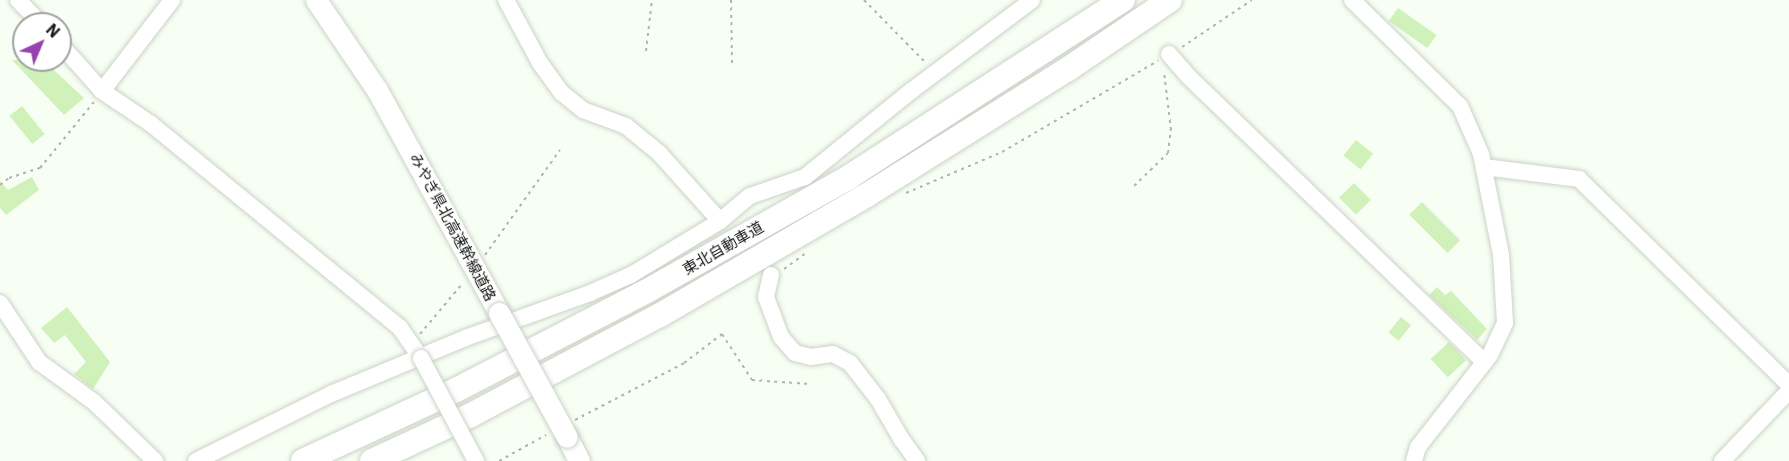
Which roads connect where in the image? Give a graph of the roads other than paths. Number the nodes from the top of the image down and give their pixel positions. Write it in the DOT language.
graph roads {
  1 [pos="18,0"];
  2 [pos="172,0"];
  3 [pos="316,0"];
  4 [pos="506,0"];
  5 [pos="1032,0"];
  6 [pos="1124,0"];
  7 [pos="1170,0"];
  8 [pos="1352,0"];
  9 [pos="30,12"];
  10 [pos="1169,54"];
  11 [pos="72,57"];
  12 [pos="102,91"];
  13 [pos="1484,167"];
  14 [pos="720,221"];
  15 [pos="771,275"];
  16 [pos="0,303"];
  17 [pos="421,358"];
  18 [pos="1484,362"];
  19 [pos="1789,385"];
  20 [pos="1789,391"];
  21 [pos="154,461"];
  22 [pos="196,461"];
  23 [pos="303,461"];
  24 [pos="372,461"];
  25 [pos="476,461"];
  26 [pos="579,461"];
  27 [pos="917,461"];
  28 [pos="1414,461"];
  29 [pos="1722,461"];
  1 -- 9 [label="street"];
  2 -- 12 [label="street"];
  3 -- 26 [label="main road, みやぎ県北高速幹線道路, bridge"];
  4 -- 14 [label="street"];
  5 -- 14 [label="street"];
  6 -- 23 [label="highway, 東北自動車道"];
  7 -- 24 [label="highway, 東北自動車道"];
  8 -- 13 [label="street"];
  10 -- 18 [label="street"];
  11 -- 12 [label="street"];
  12 -- 17 [label="street"];
  13 -- 18 [label="street"];
  13 -- 19 [label="street"];
  14 -- 17 [label="street"];
  15 -- 27 [label="street"];
  16 -- 21 [label="street"];
  17 -- 22 [label="street"];
  17 -- 25 [label="street, bridge"];
  18 -- 28 [label="street"];
  20 -- 29 [label="street"];
}
